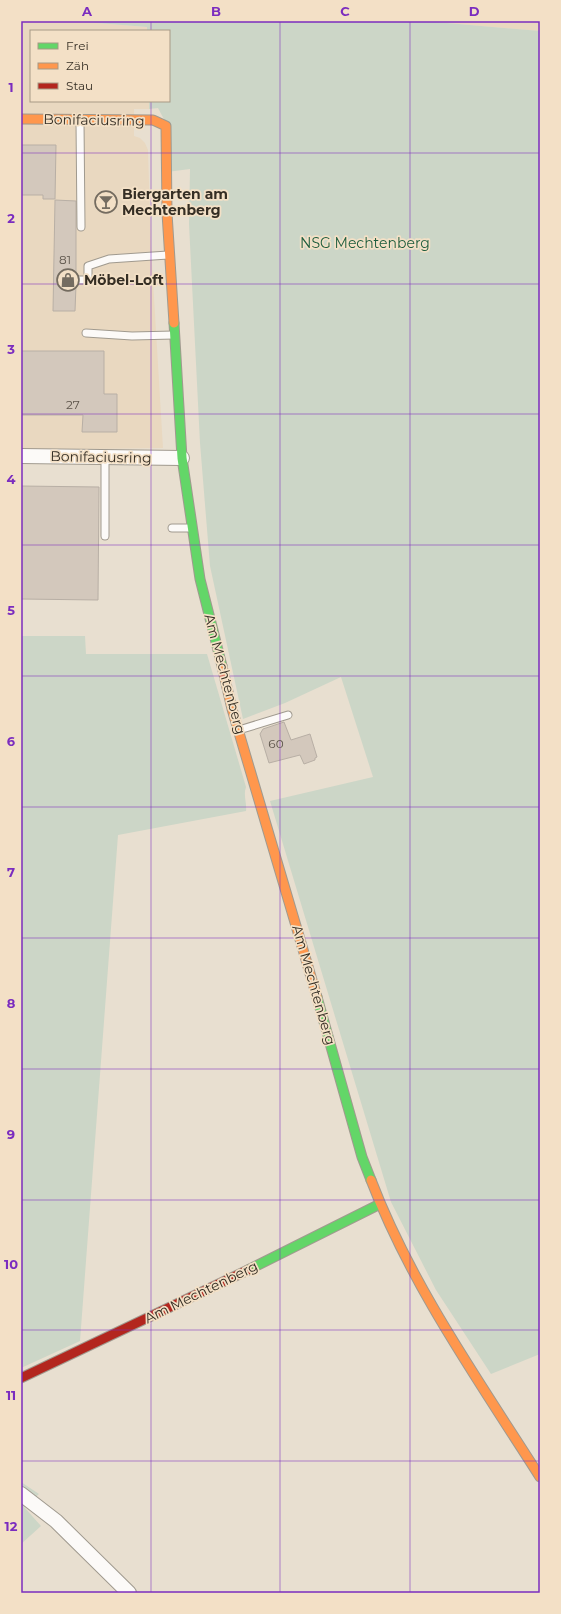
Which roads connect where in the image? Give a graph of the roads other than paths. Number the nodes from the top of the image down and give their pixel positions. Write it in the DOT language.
graph roads {
  1 [pos="21,119"];
  2 [pos="80,119"];
  3 [pos="166,126"];
  4 [pos="81,227"];
  5 [pos="170,255"];
  6 [pos="76,280"];
  7 [pos="86,333"];
  8 [pos="174,335"];
  9 [pos="21,456"];
  10 [pos="105,457"];
  11 [pos="182,458"];
  12 [pos="172,528"];
  13 [pos="191,528"];
  14 [pos="105,536"];
  15 [pos="288,715"];
  16 [pos="239,730"];
  17 [pos="380,1204"];
  18 [pos="21,1378"];
  19 [pos="540,1477"];
  20 [pos="21,1494"];
  21 [pos="129,1593"];
  1 -- 2 [label="street, Bonifaciusring"];
  2 -- 3 [label="street, Bonifaciusring"];
  2 -- 4 [label="lane"];
  3 -- 5 [label="street, Am Mechtenberg"];
  5 -- 6 [label="lane"];
  5 -- 8 [label="street, Am Mechtenberg"];
  7 -- 8 [label="lane"];
  8 -- 11 [label="street, Am Mechtenberg"];
  9 -- 10 [label="street, Bonifaciusring"];
  10 -- 11 [label="street, Bonifaciusring"];
  10 -- 14 [label="lane"];
  11 -- 13 [label="street, Am Mechtenberg"];
  12 -- 13 [label="lane"];
  13 -- 16 [label="street, Am Mechtenberg"];
  15 -- 16 [label="lane"];
  16 -- 17 [label="street, Am Mechtenberg"];
  17 -- 18 [label="street, Am Mechtenberg"];
  17 -- 19 [label="street, Am Mechtenberg"];
  20 -- 21 [label="street"];
}
